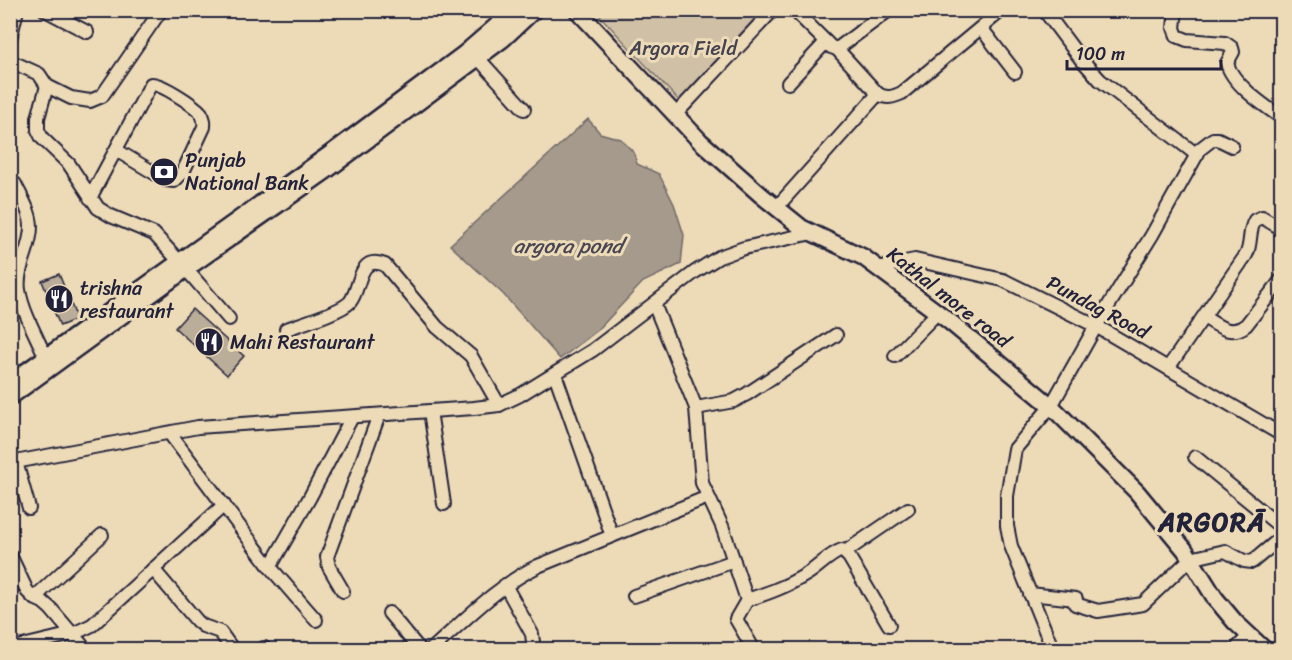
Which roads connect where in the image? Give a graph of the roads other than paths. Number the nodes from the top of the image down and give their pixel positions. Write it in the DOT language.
graph roads {
  1 [pos="17,10"];
  2 [pos="45,10"];
  3 [pos="161,10"];
  4 [pos="514,10"];
  5 [pos="534,10"];
  6 [pos="577,10"];
  7 [pos="773,10"];
  8 [pos="794,10"];
  9 [pos="889,10"];
  10 [pos="1002,10"];
  11 [pos="1044,10"];
  12 [pos="1176,10"];
  13 [pos="981,28"];
  14 [pos="87,32"];
  15 [pos="10,39"];
  16 [pos="826,42"];
  17 [pos="837,50"];
  18 [pos="477,58"];
  19 [pos="10,61"];
  20 [pos="1015,72"];
  21 [pos="788,83"];
  22 [pos="47,86"];
  23 [pos="878,94"];
  24 [pos="524,109"];
  25 [pos="675,115"];
  26 [pos="1281,118"];
  27 [pos="1232,146"];
  28 [pos="116,150"];
  29 [pos="1197,155"];
  30 [pos="15,184"];
  31 [pos="90,198"];
  32 [pos="776,208"];
  33 [pos="1281,229"];
  34 [pos="812,233"];
  35 [pos="182,265"];
  36 [pos="880,270"];
  37 [pos="1281,279"];
  38 [pos="654,304"];
  39 [pos="938,312"];
  40 [pos="1204,318"];
  41 [pos="230,319"];
  42 [pos="1096,326"];
  43 [pos="286,329"];
  44 [pos="836,335"];
  45 [pos="895,356"];
  46 [pos="46,358"];
  47 [pos="1168,368"];
  48 [pos="555,374"];
  49 [pos="10,383"];
  50 [pos="10,397"];
  51 [pos="499,405"];
  52 [pos="1051,406"];
  53 [pos="696,408"];
  54 [pos="430,411"];
  55 [pos="380,415"];
  56 [pos="352,417"];
  57 [pos="1280,433"];
  58 [pos="170,434"];
  59 [pos="1195,457"];
  60 [pos="14,463"];
  61 [pos="708,497"];
  62 [pos="444,504"];
  63 [pos="224,505"];
  64 [pos="29,508"];
  65 [pos="908,509"];
  66 [pos="1281,528"];
  67 [pos="102,535"];
  68 [pos="612,536"];
  69 [pos="1281,537"];
  70 [pos="845,552"];
  71 [pos="10,555"];
  72 [pos="1191,559"];
  73 [pos="734,561"];
  74 [pos="270,567"];
  75 [pos="153,569"];
  76 [pos="505,585"];
  77 [pos="343,591"];
  78 [pos="1030,594"];
  79 [pos="634,596"];
  80 [pos="34,598"];
  81 [pos="747,600"];
  82 [pos="389,613"];
  83 [pos="316,620"];
  84 [pos="890,625"];
  85 [pos="72,634"];
  86 [pos="1249,636"];
  87 [pos="10,649"];
  88 [pos="86,650"];
  89 [pos="233,650"];
  90 [pos="420,650"];
  91 [pos="431,650"];
  92 [pos="534,650"];
  93 [pos="754,650"];
  94 [pos="1053,650"];
  95 [pos="1235,650"];
  96 [pos="1265,650"];
  1 -- 15 [label="street"];
  2 -- 14 [label="street"];
  3 -- 22 [label="street"];
  4 -- 35 [label="main road"];
  5 -- 18 [label="main road"];
  6 -- 25 [label="main road, Kathal more road"];
  7 -- 25 [label="street"];
  8 -- 16 [label="street"];
  9 -- 17 [label="street"];
  10 -- 13 [label="street"];
  11 -- 29 [label="street"];
  12 -- 26 [label="street"];
  13 -- 20 [label="street"];
  13 -- 23 [label="street"];
  16 -- 17 [label="street"];
  16 -- 21 [label="street"];
  17 -- 23 [label="street"];
  18 -- 24 [label="street"];
  18 -- 35 [label="main road"];
  19 -- 22 [label="street"];
  22 -- 31 [label="street"];
  23 -- 32 [label="street"];
  25 -- 32 [label="main road, Kathal more road"];
  27 -- 29 [label="street"];
  28 -- 28 [label="street"];
  28 -- 31 [label="street"];
  29 -- 42 [label="street"];
  30 -- 46 [label="street"];
  31 -- 35 [label="street"];
  32 -- 34 [label="main road, Kathal more road"];
  33 -- 40 [label="street"];
  34 -- 36 [label="main road, Kathal more road"];
  34 -- 38 [label="street"];
  35 -- 41 [label="street"];
  35 -- 46 [label="main road"];
  35 -- 50 [label="main road"];
  36 -- 39 [label="main road, Kathal more road"];
  36 -- 42 [label="street, Pundag Road"];
  37 -- 40 [label="street"];
  38 -- 48 [label="street"];
  38 -- 53 [label="street"];
  39 -- 45 [label="street"];
  39 -- 52 [label="main road, Kathal more road"];
  40 -- 47 [label="street"];
  42 -- 47 [label="street, Pundag Road"];
  42 -- 52 [label="street"];
  43 -- 51 [label="street"];
  44 -- 53 [label="street"];
  46 -- 49 [label="main road"];
  47 -- 57 [label="street, Pundag Road"];
  48 -- 51 [label="street"];
  48 -- 68 [label="street"];
  51 -- 54 [label="street"];
  52 -- 72 [label="main road, Kathal more road"];
  52 -- 78 [label="street"];
  53 -- 61 [label="street"];
  54 -- 55 [label="street"];
  54 -- 62 [label="street"];
  55 -- 56 [label="street"];
  55 -- 77 [label="street"];
  56 -- 58 [label="street"];
  56 -- 74 [label="street"];
  58 -- 60 [label="street"];
  58 -- 63 [label="street"];
  59 -- 66 [label="street"];
  60 -- 64 [label="street"];
  61 -- 68 [label="street"];
  61 -- 73 [label="street"];
  63 -- 74 [label="street"];
  63 -- 75 [label="street"];
  65 -- 70 [label="street"];
  67 -- 80 [label="street"];
  68 -- 76 [label="street"];
  69 -- 72 [label="street"];
  70 -- 81 [label="street"];
  70 -- 84 [label="street"];
  71 -- 80 [label="street"];
  72 -- 78 [label="street"];
  72 -- 86 [label="main road, Kathal more road"];
  73 -- 79 [label="street"];
  73 -- 81 [label="street"];
  74 -- 83 [label="street"];
  75 -- 85 [label="street"];
  75 -- 89 [label="street"];
  76 -- 91 [label="street"];
  76 -- 92 [label="street"];
  78 -- 94 [label="street"];
  80 -- 85 [label="street"];
  81 -- 93 [label="street"];
  82 -- 90 [label="street"];
  85 -- 87 [label="street"];
  85 -- 88 [label="street"];
  86 -- 95 [label="street"];
  86 -- 96 [label="main road, Kathal more road"];
}
